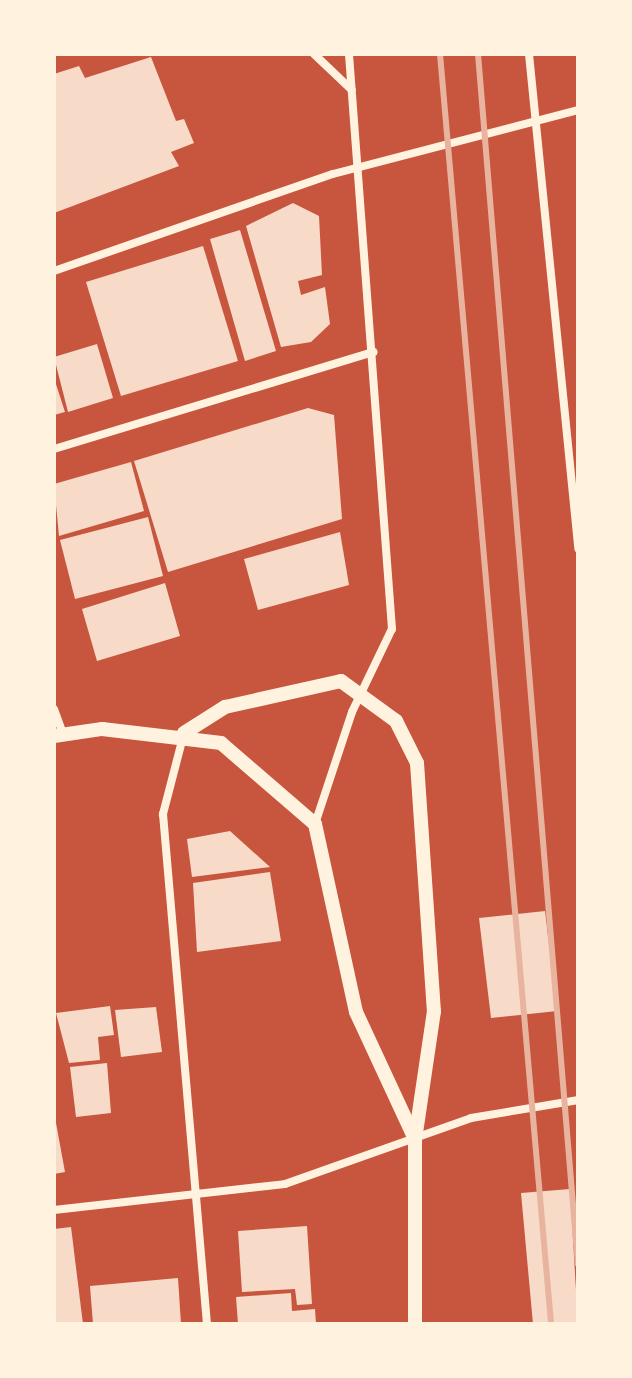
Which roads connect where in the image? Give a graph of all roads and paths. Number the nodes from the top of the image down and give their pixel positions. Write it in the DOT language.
graph roads {
  1 [pos="314,54"];
  2 [pos="349,54"];
  3 [pos="529,54"];
  4 [pos="352,90"];
  5 [pos="578,110"];
  6 [pos="535,115"];
  7 [pos="360,168"];
  8 [pos="54,271"];
  9 [pos="374,352"];
  10 [pos="54,449"];
  11 [pos="578,549"];
  12 [pos="362,692"];
  13 [pos="54,709"];
  14 [pos="184,733"];
  15 [pos="59,735"];
  16 [pos="315,824"];
  17 [pos="578,1100"];
  18 [pos="415,1139"];
  19 [pos="201,1190"];
  20 [pos="54,1210"];
  21 [pos="207,1324"];
  22 [pos="415,1324"];
  1 -- 4 [label="street"];
  2 -- 4 [label="street"];
  3 -- 6 [label="street"];
  4 -- 7 [label="street"];
  5 -- 6 [label="street"];
  6 -- 7 [label="street"];
  6 -- 11 [label="street"];
  7 -- 8 [label="street"];
  7 -- 9 [label="street"];
  9 -- 10 [label="street"];
  9 -- 12 [label="street"];
  12 -- 14 [label="street"];
  12 -- 16 [label="street"];
  12 -- 18 [label="street"];
  13 -- 15 [label="street"];
  14 -- 15 [label="street"];
  14 -- 16 [label="street"];
  14 -- 19 [label="street"];
  16 -- 18 [label="street"];
  17 -- 18 [label="street"];
  18 -- 19 [label="street"];
  18 -- 22 [label="street"];
  19 -- 20 [label="street"];
  19 -- 21 [label="street"];
}
